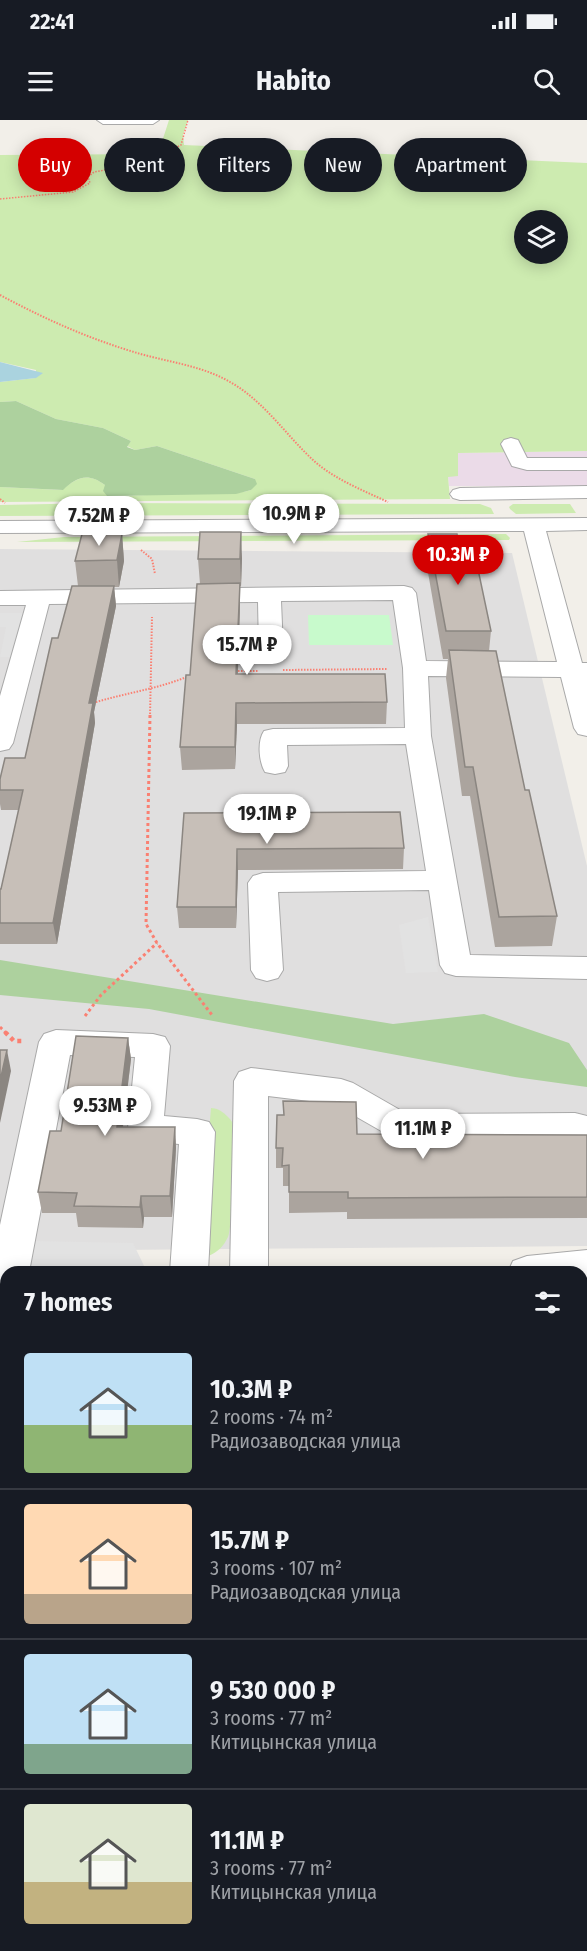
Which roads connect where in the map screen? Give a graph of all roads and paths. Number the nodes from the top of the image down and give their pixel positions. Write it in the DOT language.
graph roads {
  1 [pos="103,120"];
  2 [pos="153,120"];
  3 [pos="188,120"];
  4 [pos="0,199"];
  5 [pos="0,295"];
  6 [pos="512,444"];
  7 [pos="579,464"];
  8 [pos="585,492"];
  9 [pos="498,493"];
  10 [pos="460,494"];
  11 [pos="0,499"];
  12 [pos="388,502"];
  13 [pos="5,503"];
  14 [pos="505,524"];
  15 [pos="533,524"];
  16 [pos="587,524"];
  17 [pos="0,527"];
  18 [pos="140,549"];
  19 [pos="269,596"];
  20 [pos="0,598"];
  21 [pos="39,598"];
  22 [pos="153,598"];
  23 [pos="273,663"];
  24 [pos="414,668"];
  25 [pos="225,671"];
  26 [pos="197,673"];
  27 [pos="581,679"];
  28 [pos="150,689"];
  29 [pos="88,704"];
  30 [pos="587,728"];
  31 [pos="418,736"];
  32 [pos="0,743"];
  33 [pos="275,766"];
  34 [pos="443,880"];
  35 [pos="157,943"];
  36 [pos="587,968"];
  37 [pos="267,970"];
  38 [pos="212,1015"];
  39 [pos="56,1042"];
  40 [pos="575,1126"];
  41 [pos="11,1266"];
  42 [pos="189,1266"];
  43 [pos="249,1266"];
  1 -- 2 [label="street"];
  3 -- 4 [label="path"];
  5 -- 12 [label="path"];
  6 -- 7 [label="street"];
  7 -- 8 [label="street"];
  8 -- 9 [label="street"];
  9 -- 10 [label="street"];
  9 -- 14 [label="street"];
  11 -- 13 [label="path"];
  14 -- 15 [label="street"];
  14 -- 17 [label="street"];
  15 -- 16 [label="street"];
  15 -- 27 [label="street"];
  18 -- 22 [label="path"];
  19 -- 22 [label="street"];
  19 -- 23 [label="street"];
  19 -- 24 [label="street"];
  20 -- 21 [label="street"];
  21 -- 22 [label="street"];
  21 -- 32 [label="street"];
  22 -- 28 [label="path"];
  23 -- 24 [label="path"];
  23 -- 25 [label="path"];
  24 -- 27 [label="street"];
  24 -- 31 [label="street"];
  26 -- 28 [label="path"];
  27 -- 30 [label="street"];
  28 -- 29 [label="path"];
  28 -- 35 [label="path"];
  31 -- 33 [label="street"];
  31 -- 34 [label="street"];
  34 -- 36 [label="street"];
  34 -- 37 [label="street"];
  35 -- 38 [label="path"];
  35 -- 39 [label="path"];
  39 -- 41 [label="street"];
  39 -- 42 [label="street"];
  40 -- 43 [label="street"];
}
